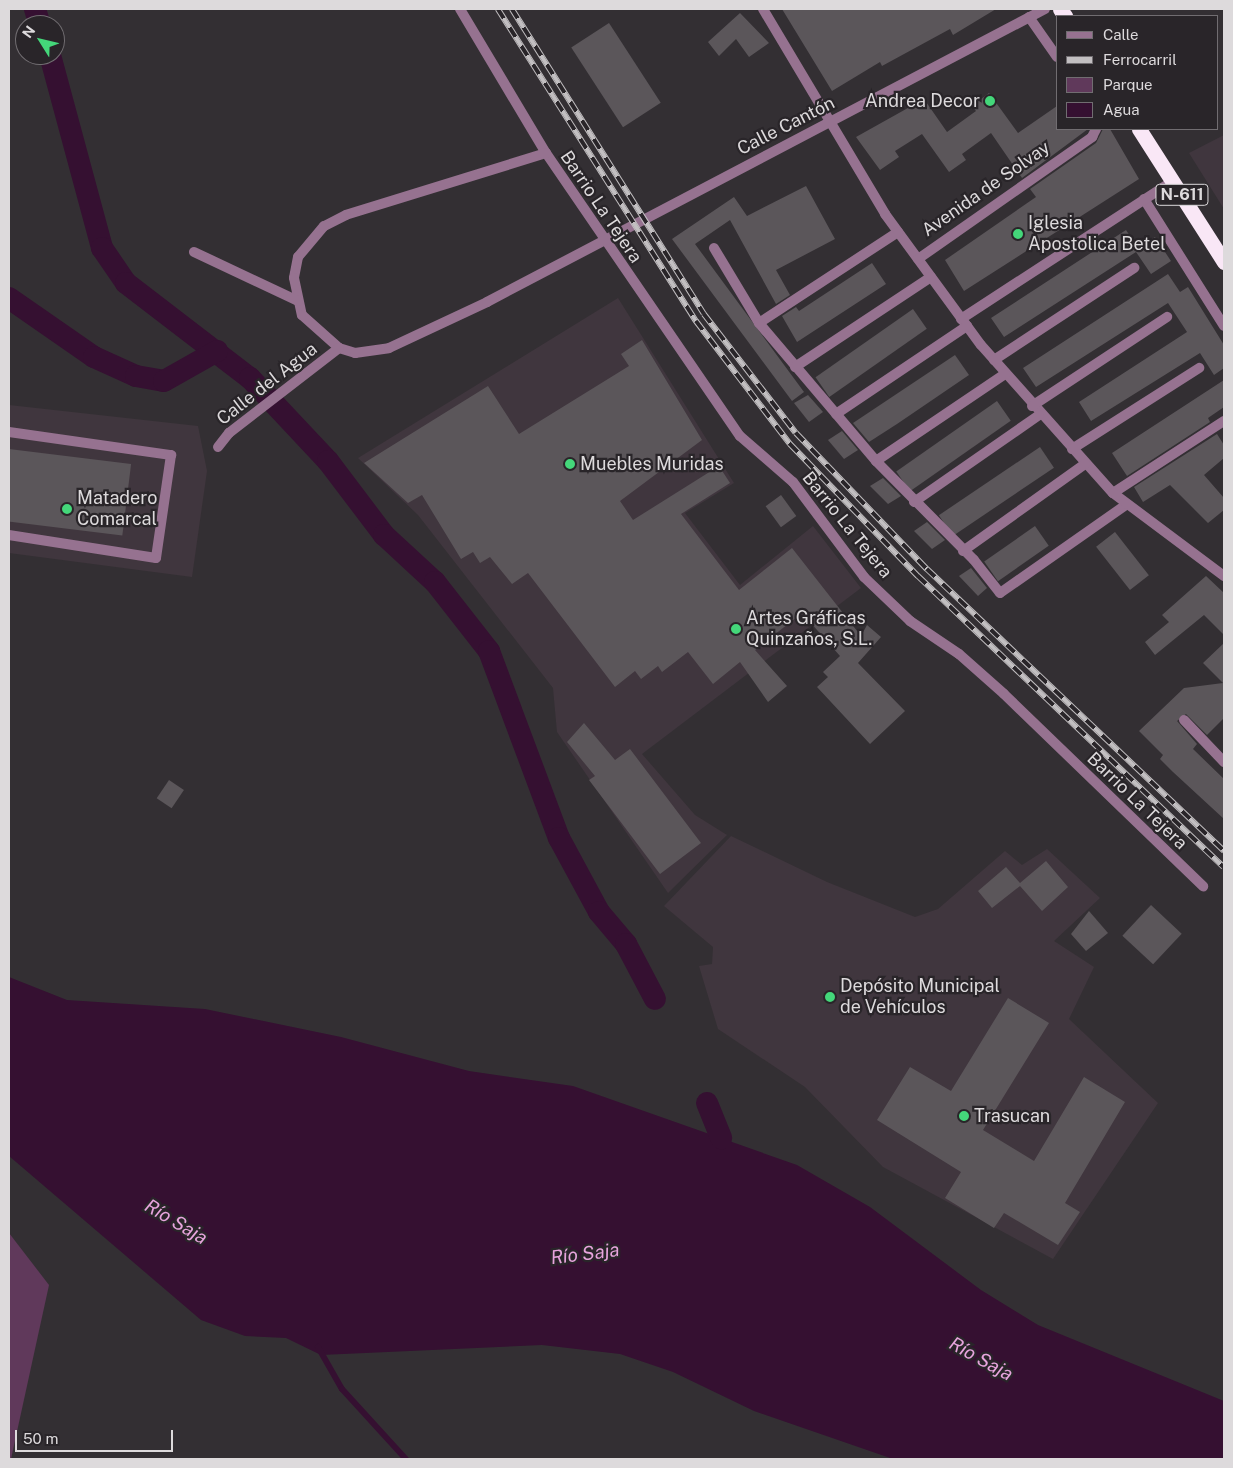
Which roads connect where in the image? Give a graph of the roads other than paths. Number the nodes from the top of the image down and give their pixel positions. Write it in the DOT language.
graph roads {
  1 [pos="460,9"];
  2 [pos="763,9"];
  3 [pos="1045,9"];
  4 [pos="1029,17"];
  5 [pos="1056,55"];
  6 [pos="1096,130"];
  7 [pos="1140,130"];
  8 [pos="546,153"];
  9 [pos="1173,181"];
  10 [pos="1144,199"];
  11 [pos="898,232"];
  12 [pos="714,248"];
  13 [pos="194,252"];
  14 [pos="918,259"];
  15 [pos="1224,262"];
  16 [pos="1134,268"];
  17 [pos="542,271"];
  18 [pos="931,277"];
  19 [pos="298,302"];
  20 [pos="1167,318"];
  21 [pos="964,322"];
  22 [pos="759,323"];
  23 [pos="1224,326"];
  24 [pos="339,348"];
  25 [pos="994,360"];
  26 [pos="796,366"];
  27 [pos="1199,368"];
  28 [pos="1005,374"];
  29 [pos="1032,406"];
  30 [pos="836,414"];
  31 [pos="1039,415"];
  32 [pos="1224,421"];
  33 [pos="9,432"];
  34 [pos="218,447"];
  35 [pos="1072,449"];
  36 [pos="876,461"];
  37 [pos="1085,464"];
  38 [pos="1113,492"];
  39 [pos="914,502"];
  40 [pos="1127,504"];
  41 [pos="9,535"];
  42 [pos="963,551"];
  43 [pos="1224,576"];
  44 [pos="1184,720"];
  45 [pos="1224,762"];
  46 [pos="1203,886"];
  1 -- 8 [label="street, Barrio La Tejera"];
  2 -- 11 [label="street"];
  3 -- 4 [label="street, Calle Cantón"];
  4 -- 5 [label="street"];
  4 -- 17 [label="street, Calle Cantón"];
  6 -- 14 [label="street, Avenida de Solvay"];
  7 -- 9 [label="highway, N-611"];
  8 -- 19 [label="street, Barrio La Tejera"];
  8 -- 46 [label="street, Barrio La Tejera"];
  9 -- 10 [label="street"];
  9 -- 15 [label="highway, N-611"];
  10 -- 21 [label="street"];
  10 -- 23 [label="street"];
  11 -- 14 [label="street"];
  11 -- 22 [label="street"];
  12 -- 22 [label="street"];
  13 -- 19 [label="street"];
  14 -- 18 [label="street"];
  16 -- 25 [label="street"];
  17 -- 24 [label="street, Barrio La Tejera"];
  18 -- 21 [label="street"];
  18 -- 26 [label="street"];
  19 -- 24 [label="street, Barrio La Tejera"];
  20 -- 29 [label="street"];
  21 -- 25 [label="street"];
  21 -- 30 [label="street"];
  22 -- 26 [label="street"];
  24 -- 34 [label="street, Calle del Agua"];
  25 -- 28 [label="street"];
  26 -- 30 [label="street"];
  27 -- 35 [label="street"];
  28 -- 29 [label="street"];
  28 -- 36 [label="street"];
  29 -- 31 [label="street"];
  30 -- 36 [label="street"];
  31 -- 35 [label="street"];
  31 -- 39 [label="street"];
  32 -- 38 [label="street"];
  33 -- 41 [label="street"];
  35 -- 37 [label="street"];
  36 -- 39 [label="street"];
  37 -- 38 [label="street"];
  37 -- 42 [label="street"];
  38 -- 40 [label="street"];
  39 -- 42 [label="street"];
  40 -- 42 [label="street"];
  40 -- 43 [label="street"];
  44 -- 45 [label="street"];
}
